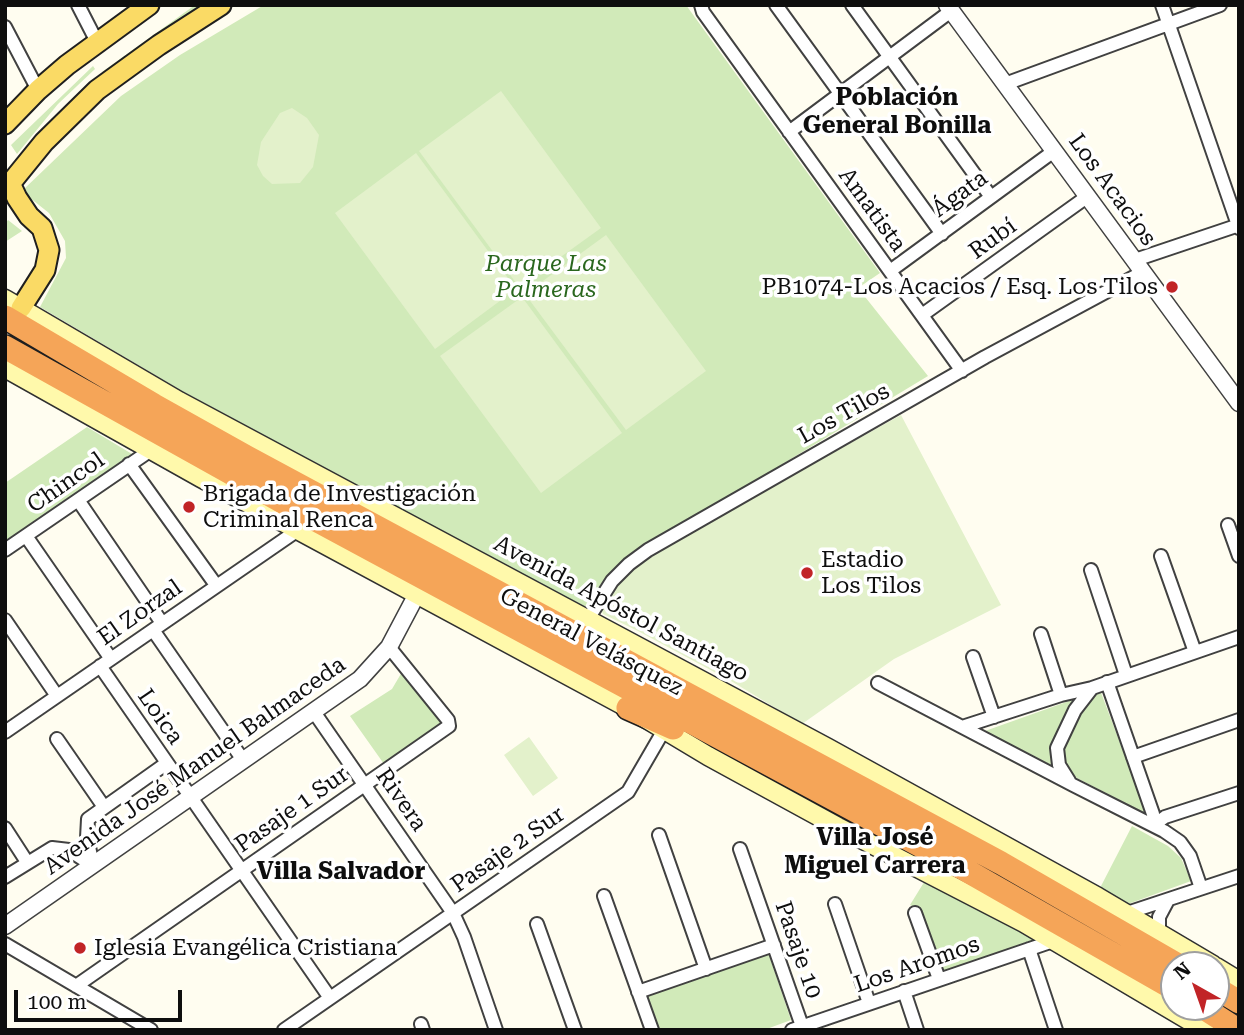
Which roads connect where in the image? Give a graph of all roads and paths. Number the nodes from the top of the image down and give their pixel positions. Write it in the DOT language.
graph roads {
  1 [pos="78,5"];
  2 [pos="149,5"];
  3 [pos="222,5"];
  4 [pos="701,5"];
  5 [pos="776,5"];
  6 [pos="852,5"];
  7 [pos="1162,5"];
  8 [pos="1220,5"];
  9 [pos="949,8"];
  10 [pos="1168,24"];
  11 [pos="5,27"];
  12 [pos="97,42"];
  13 [pos="889,57"];
  14 [pos="1005,84"];
  15 [pos="38,90"];
  16 [pos="840,94"];
  17 [pos="5,111"];
  18 [pos="5,124"];
  19 [pos="789,132"];
  20 [pos="1054,151"];
  21 [pos="8,187"];
  22 [pos="1088,196"];
  23 [pos="991,197"];
  24 [pos="5,213"];
  25 [pos="29,216"];
  26 [pos="1239,226"];
  27 [pos="942,234"];
  28 [pos="1139,266"];
  29 [pos="890,271"];
  30 [pos="10,308"];
  31 [pos="922,316"];
  32 [pos="5,347"];
  33 [pos="5,368"];
  34 [pos="962,371"];
  35 [pos="1239,403"];
  36 [pos="151,450"];
  37 [pos="129,464"];
  38 [pos="360,499"];
  39 [pos="78,500"];
  40 [pos="1228,525"];
  41 [pos="299,530"];
  42 [pos="26,536"];
  43 [pos="5,550"];
  44 [pos="1161,556"];
  45 [pos="1239,556"];
  46 [pos="1091,570"];
  47 [pos="216,585"];
  48 [pos="417,594"];
  49 [pos="531,610"];
  50 [pos="588,619"];
  51 [pos="5,621"];
  52 [pos="157,627"];
  53 [pos="1041,634"];
  54 [pos="1239,637"];
  55 [pos="389,647"];
  56 [pos="1195,652"];
  57 [pos="973,657"];
  58 [pos="105,662"];
  59 [pos="1126,675"];
  60 [pos="1107,682"];
  61 [pos="878,683"];
  62 [pos="1092,688"];
  63 [pos="1061,695"];
  64 [pos="57,696"];
  65 [pos="628,708"];
  66 [pos="314,712"];
  67 [pos="994,717"];
  68 [pos="1239,720"];
  69 [pos="962,727"];
  70 [pos="664,730"];
  71 [pos="5,732"];
  72 [pos="57,738"];
  73 [pos="794,751"];
  74 [pos="1133,757"];
  75 [pos="243,760"];
  76 [pos="167,763"];
  77 [pos="365,785"];
  78 [pos="1073,785"];
  79 [pos="820,792"];
  80 [pos="1239,793"];
  81 [pos="191,797"];
  82 [pos="104,807"];
  83 [pos="933,807"];
  84 [pos="1154,825"];
  85 [pos="5,828"];
  86 [pos="659,835"];
  87 [pos="740,849"];
  88 [pos="27,862"];
  89 [pos="93,865"];
  90 [pos="242,871"];
  91 [pos="1239,876"];
  92 [pos="5,877"];
  93 [pos="1202,888"];
  94 [pos="604,896"];
  95 [pos="1168,900"];
  96 [pos="835,904"];
  97 [pos="453,913"];
  98 [pos="915,913"];
  99 [pos="1126,913"];
  100 [pos="537,924"];
  101 [pos="5,926"];
  102 [pos="1159,932"];
  103 [pos="1056,940"];
  104 [pos="5,944"];
  105 [pos="774,945"];
  106 [pos="1029,949"];
  107 [pos="1190,951"];
  108 [pos="1160,955"];
  109 [pos="706,969"];
  110 [pos="939,979"];
  111 [pos="1160,981"];
  112 [pos="76,986"];
  113 [pos="904,990"];
  114 [pos="638,992"];
  115 [pos="330,998"];
  116 [pos="869,1003"];
  117 [pos="1203,1024"];
  118 [pos="797,1028"];
  119 [pos="151,1030"];
  120 [pos="284,1030"];
  121 [pos="496,1030"];
  122 [pos="575,1030"];
  123 [pos="652,1030"];
  124 [pos="917,1030"];
  125 [pos="1056,1030"];
  126 [pos="1238,1030"];
  1 -- 12 [label="street"];
  2 -- 12 [label="main road"];
  3 -- 21 [label="main road"];
  4 -- 19 [label="street, Amatista"];
  5 -- 16 [label="street"];
  6 -- 13 [label="street"];
  7 -- 10 [label="street"];
  8 -- 10 [label="street"];
  9 -- 13 [label="street"];
  9 -- 14 [label="street, Los Acacios"];
  10 -- 14 [label="street"];
  10 -- 26 [label="street"];
  11 -- 15 [label="street"];
  12 -- 15 [label="main road"];
  13 -- 16 [label="street"];
  13 -- 23 [label="street"];
  14 -- 20 [label="street, Los Acacios"];
  15 -- 17 [label="street"];
  15 -- 18 [label="main road"];
  16 -- 19 [label="street"];
  16 -- 27 [label="street"];
  19 -- 29 [label="street, Amatista"];
  20 -- 22 [label="street, Los Acacios"];
  20 -- 23 [label="street, Ágata"];
  21 -- 25 [label="main road"];
  22 -- 28 [label="street, Los Acacios"];
  22 -- 31 [label="street, Rubí"];
  23 -- 27 [label="street, Ágata"];
  24 -- 25 [label="main road"];
  25 -- 30 [label="main road"];
  26 -- 28 [label="street, Los Tilos"];
  27 -- 29 [label="street, Ágata"];
  28 -- 34 [label="street, Los Tilos"];
  28 -- 35 [label="street, Los Acacios"];
  29 -- 31 [label="street, Amatista"];
  30 -- 38 [label="main road, Avenida Apóstol Santiago"];
  30 -- 49 [label="highway, General Velásquez"];
  31 -- 34 [label="street, Amatista"];
  32 -- 79 [label="highway, General Velásquez"];
  33 -- 36 [label="main road"];
  34 -- 50 [label="street, Los Tilos"];
  36 -- 37 [label="street, Chincol"];
  36 -- 41 [label="main road"];
  37 -- 39 [label="street, Chincol"];
  37 -- 47 [label="street"];
  38 -- 49 [label="highway"];
  38 -- 50 [label="main road, Avenida Apóstol Santiago"];
  39 -- 42 [label="street, Chincol"];
  39 -- 52 [label="street"];
  40 -- 45 [label="street"];
  41 -- 47 [label="street, El Zorzal"];
  41 -- 48 [label="main road"];
  42 -- 43 [label="street, Chincol"];
  42 -- 58 [label="street, Loica"];
  44 -- 56 [label="street"];
  46 -- 59 [label="street"];
  47 -- 52 [label="street, El Zorzal"];
  48 -- 55 [label="street, Avenida José Manuel Balmaceda"];
  48 -- 65 [label="main road"];
  49 -- 73 [label="highway, General Velásquez"];
  50 -- 83 [label="main road, Avenida Apóstol Santiago"];
  51 -- 64 [label="street"];
  52 -- 58 [label="street, El Zorzal"];
  52 -- 75 [label="street"];
  53 -- 63 [label="street"];
  54 -- 56 [label="street"];
  55 -- 66 [label="street, Avenida José Manuel Balmaceda"];
  55 -- 77 [label="street, Pasaje 1 Sur"];
  56 -- 59 [label="street"];
  57 -- 67 [label="street"];
  58 -- 64 [label="street, El Zorzal"];
  58 -- 76 [label="street, Loica"];
  59 -- 60 [label="street"];
  60 -- 62 [label="street"];
  60 -- 74 [label="street"];
  61 -- 69 [label="street"];
  62 -- 63 [label="street"];
  62 -- 78 [label="street"];
  63 -- 67 [label="street"];
  64 -- 71 [label="street, El Zorzal"];
  65 -- 70 [label="main road"];
  65 -- 79 [label="highway"];
  66 -- 75 [label="street, Avenida José Manuel Balmaceda"];
  66 -- 77 [label="street, Rivera"];
  67 -- 69 [label="street"];
  68 -- 74 [label="street"];
  69 -- 78 [label="street"];
  70 -- 97 [label="street, Pasaje 2 Sur"];
  70 -- 103 [label="main road"];
  72 -- 82 [label="street"];
  73 -- 83 [label="highway"];
  73 -- 108 [label="highway, General Velásquez"];
  74 -- 84 [label="street"];
  75 -- 81 [label="street, Avenida José Manuel Balmaceda"];
  76 -- 81 [label="street, Loica"];
  76 -- 82 [label="street"];
  77 -- 90 [label="street, Pasaje 1 Sur"];
  77 -- 97 [label="street, Rivera"];
  78 -- 84 [label="street"];
  79 -- 111 [label="highway, General Velásquez"];
  80 -- 84 [label="street"];
  81 -- 89 [label="street, Avenida José Manuel Balmaceda"];
  81 -- 90 [label="street, Loica"];
  82 -- 89 [label="street"];
  83 -- 99 [label="main road, Avenida Apóstol Santiago"];
  84 -- 93 [label="street"];
  85 -- 88 [label="street"];
  86 -- 109 [label="street"];
  87 -- 105 [label="street, Pasaje 10"];
  88 -- 89 [label="street"];
  88 -- 92 [label="street"];
  89 -- 101 [label="street, Avenida José Manuel Balmaceda"];
  90 -- 112 [label="street, Pasaje 1 Sur"];
  90 -- 115 [label="street, Loica"];
  91 -- 93 [label="street"];
  93 -- 95 [label="street"];
  94 -- 114 [label="street"];
  95 -- 99 [label="street"];
  95 -- 102 [label="street"];
  96 -- 116 [label="street"];
  97 -- 115 [label="street, Pasaje 2 Sur"];
  97 -- 121 [label="street, Rivera"];
  98 -- 110 [label="street"];
  99 -- 102 [label="main road, Avenida Apóstol Santiago"];
  100 -- 122 [label="street"];
  102 -- 107 [label="main road, Avenida Apóstol Santiago"];
  103 -- 106 [label="street, Los Aromos"];
  103 -- 117 [label="main road"];
  104 -- 112 [label="street"];
  105 -- 109 [label="street"];
  105 -- 118 [label="street, Pasaje 10"];
  106 -- 110 [label="street, Los Aromos"];
  106 -- 125 [label="street"];
  109 -- 114 [label="street"];
  110 -- 113 [label="street, Los Aromos"];
  112 -- 119 [label="street"];
  113 -- 116 [label="street, Los Aromos"];
  113 -- 124 [label="street"];
  114 -- 123 [label="street"];
  115 -- 120 [label="street, Pasaje 2 Sur"];
  116 -- 118 [label="street, Los Aromos"];
  117 -- 126 [label="highway"];
}
